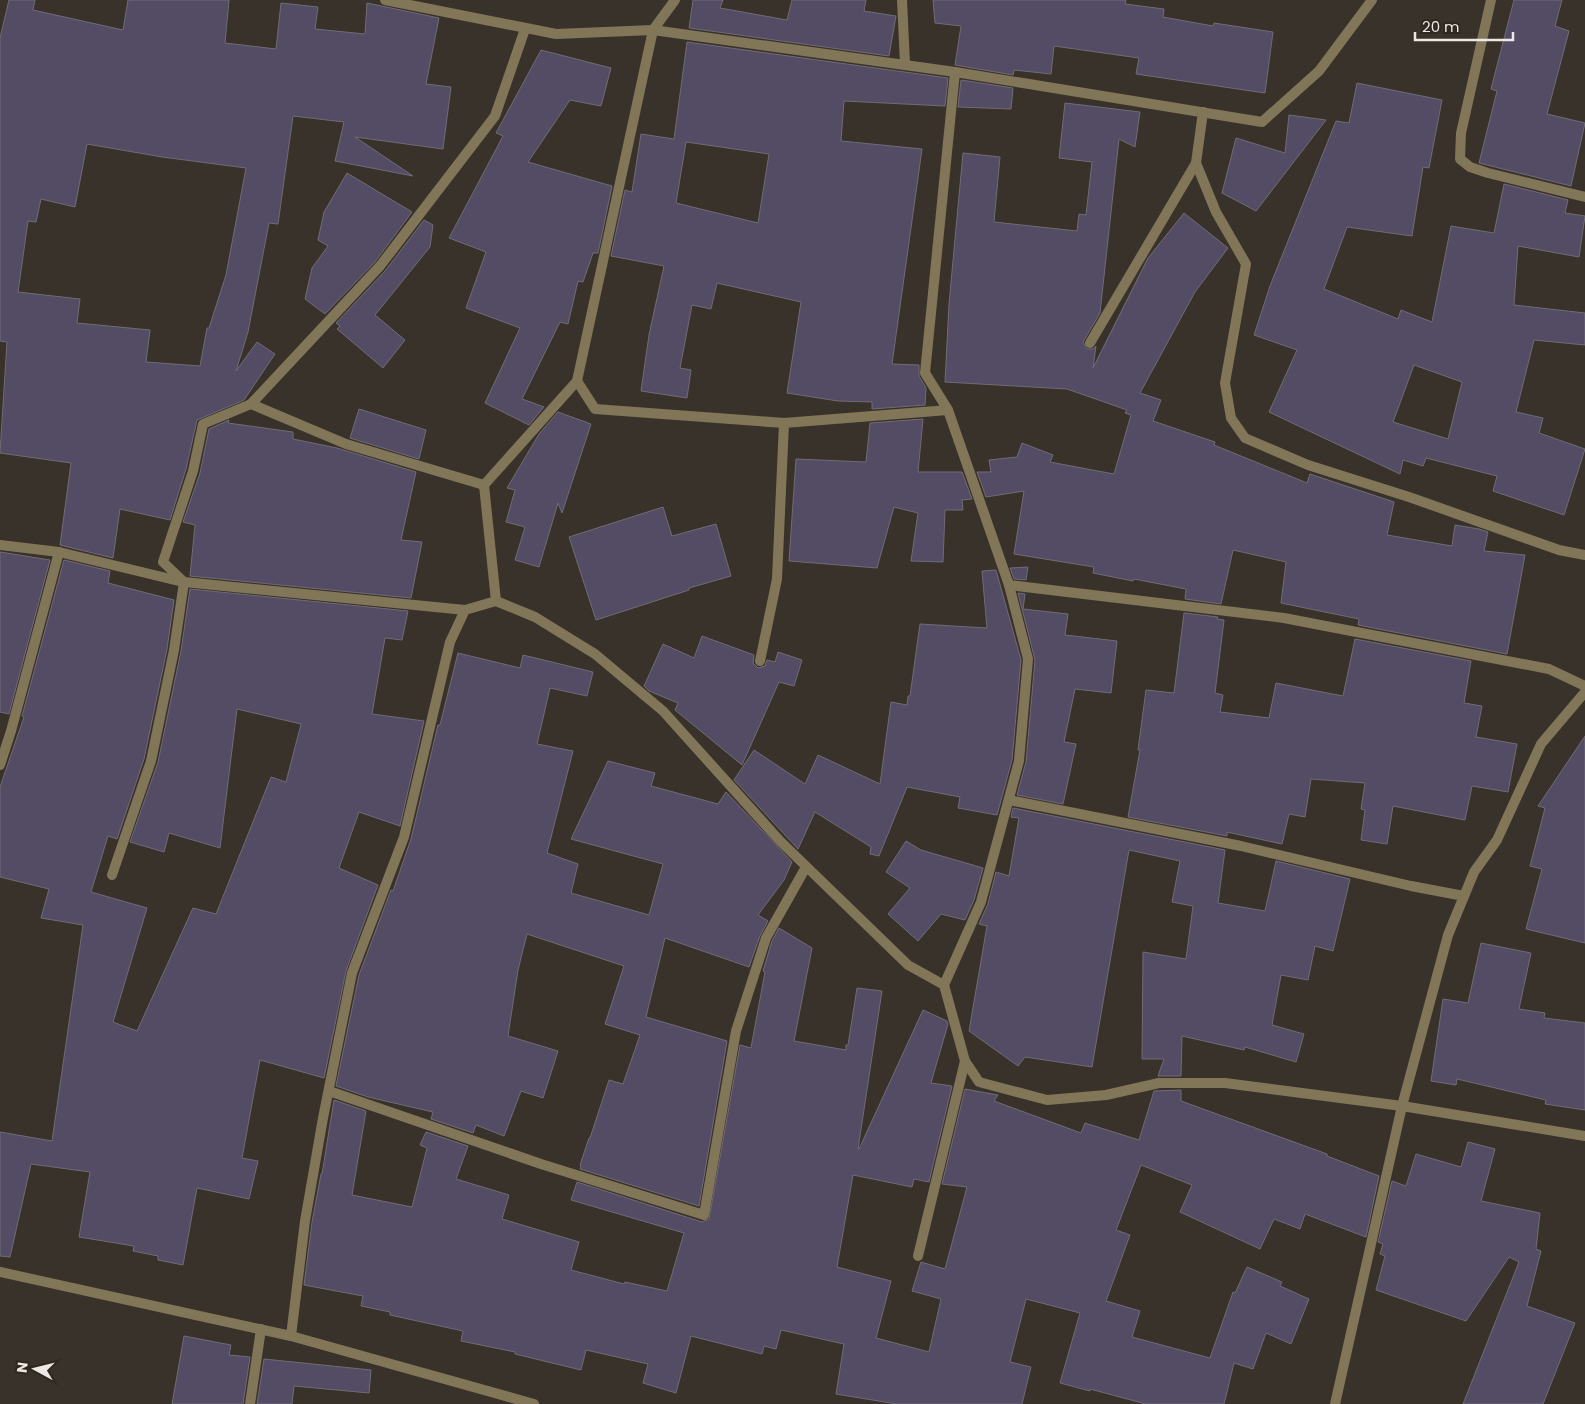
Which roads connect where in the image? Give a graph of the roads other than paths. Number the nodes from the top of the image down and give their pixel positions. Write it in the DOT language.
graph roads {
  1 [pos="385,0"];
  2 [pos="675,0"];
  3 [pos="902,0"];
  4 [pos="1372,0"];
  5 [pos="1491,0"];
  6 [pos="525,29"];
  7 [pos="653,30"];
  8 [pos="905,64"];
  9 [pos="955,72"];
  10 [pos="1203,112"];
  11 [pos="1196,163"];
  12 [pos="1585,197"];
  13 [pos="1090,343"];
  14 [pos="577,381"];
  15 [pos="251,404"];
  16 [pos="948,410"];
  17 [pos="784,423"];
  18 [pos="484,485"];
  19 [pos="0,545"];
  20 [pos="59,552"];
  21 [pos="1585,555"];
  22 [pos="184,582"];
  23 [pos="1009,585"];
  24 [pos="496,601"];
  25 [pos="465,610"];
  26 [pos="760,660"];
  27 [pos="1585,686"];
  28 [pos="1585,692"];
  29 [pos="0,765"];
  30 [pos="1008,800"];
  31 [pos="806,867"];
  32 [pos="112,875"];
  33 [pos="1464,896"];
  34 [pos="944,985"];
  35 [pos="965,1061"];
  36 [pos="329,1091"];
  37 [pos="1402,1106"];
  38 [pos="1585,1136"];
  39 [pos="918,1256"];
  40 [pos="0,1272"];
  41 [pos="262,1329"];
  42 [pos="291,1336"];
  43 [pos="250,1404"];
  44 [pos="534,1404"];
  45 [pos="1335,1404"];
  1 -- 6 [label="street"];
  2 -- 7 [label="street"];
  3 -- 8 [label="street"];
  4 -- 10 [label="street"];
  5 -- 12 [label="street"];
  6 -- 7 [label="street"];
  6 -- 15 [label="street"];
  7 -- 8 [label="street"];
  7 -- 14 [label="street"];
  8 -- 9 [label="street"];
  9 -- 10 [label="street"];
  9 -- 16 [label="street"];
  10 -- 11 [label="street"];
  11 -- 13 [label="street"];
  11 -- 21 [label="street"];
  14 -- 17 [label="street"];
  14 -- 18 [label="street"];
  15 -- 18 [label="street"];
  15 -- 22 [label="street"];
  16 -- 17 [label="street"];
  16 -- 23 [label="street"];
  17 -- 26 [label="street"];
  18 -- 24 [label="street"];
  19 -- 20 [label="street"];
  20 -- 22 [label="street"];
  20 -- 29 [label="street"];
  22 -- 25 [label="street"];
  22 -- 32 [label="street"];
  23 -- 27 [label="street"];
  23 -- 30 [label="street"];
  24 -- 25 [label="street"];
  24 -- 31 [label="street"];
  25 -- 36 [label="street"];
  28 -- 33 [label="street"];
  30 -- 33 [label="street"];
  30 -- 34 [label="street"];
  31 -- 34 [label="street"];
  31 -- 36 [label="street"];
  33 -- 37 [label="street"];
  34 -- 35 [label="street"];
  35 -- 37 [label="street"];
  35 -- 39 [label="street"];
  36 -- 42 [label="street"];
  37 -- 38 [label="street"];
  37 -- 45 [label="street"];
  40 -- 41 [label="street"];
  41 -- 42 [label="street"];
  41 -- 43 [label="street"];
  42 -- 44 [label="street"];
}
